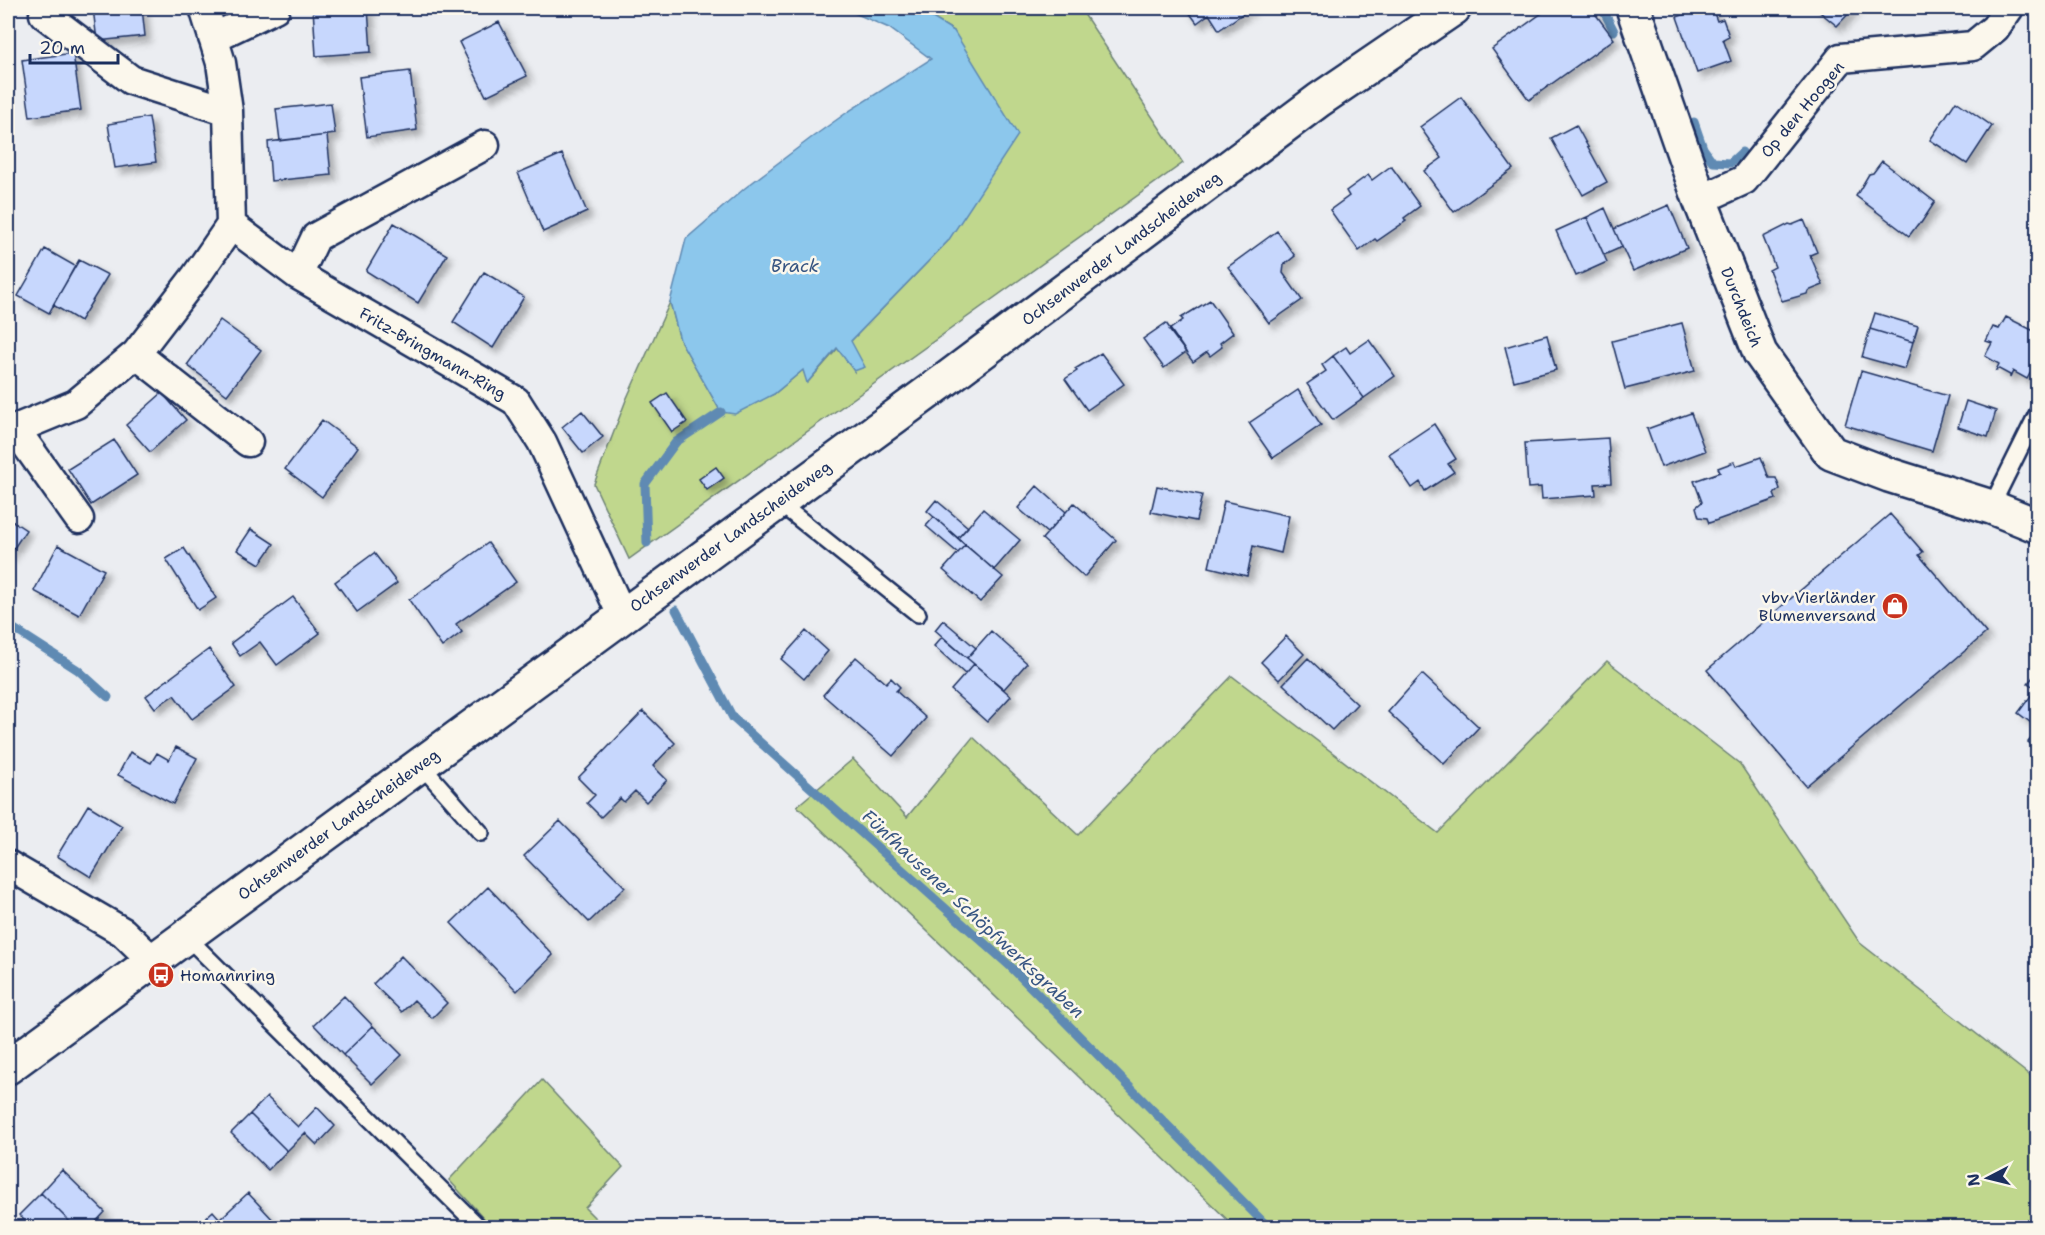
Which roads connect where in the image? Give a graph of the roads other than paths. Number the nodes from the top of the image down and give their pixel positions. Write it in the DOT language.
graph roads {
  1 [pos="204,8"];
  2 [pos="275,8"];
  3 [pos="1454,8"];
  4 [pos="1633,8"];
  5 [pos="2009,8"];
  6 [pos="44,14"];
  7 [pos="213,38"];
  8 [pos="228,111"];
  9 [pos="485,144"];
  10 [pos="1700,200"];
  11 [pos="231,225"];
  12 [pos="298,275"];
  13 [pos="136,354"];
  14 [pos="2037,412"];
  15 [pos="11,430"];
  16 [pos="248,442"];
  17 [pos="778,502"];
  18 [pos="1991,507"];
  19 [pos="79,519"];
  20 [pos="2037,526"];
  21 [pos="918,614"];
  22 [pos="622,615"];
  23 [pos="420,764"];
  24 [pos="481,833"];
  25 [pos="8,865"];
  26 [pos="186,936"];
  27 [pos="152,960"];
  28 [pos="8,1067"];
  29 [pos="480,1227"];
  1 -- 7 [label="street"];
  2 -- 7 [label="street"];
  3 -- 17 [label="street, Ochsenwerder Landscheideweg"];
  4 -- 10 [label="street, Durchdeich"];
  5 -- 10 [label="street, Op den Hoogen"];
  6 -- 8 [label="street"];
  7 -- 8 [label="street"];
  8 -- 11 [label="street"];
  9 -- 12 [label="street"];
  10 -- 18 [label="street, Durchdeich"];
  11 -- 12 [label="street, Fritz-Bringmann-Ring"];
  11 -- 13 [label="street"];
  12 -- 22 [label="street, Fritz-Bringmann-Ring"];
  13 -- 15 [label="street"];
  13 -- 16 [label="street"];
  14 -- 18 [label="lane"];
  15 -- 19 [label="street"];
  17 -- 21 [label="lane"];
  17 -- 22 [label="street, Ochsenwerder Landscheideweg"];
  18 -- 20 [label="street, Durchdeich"];
  22 -- 23 [label="street, Ochsenwerder Landscheideweg"];
  23 -- 24 [label="lane"];
  23 -- 26 [label="street, Ochsenwerder Landscheideweg"];
  25 -- 27 [label="street"];
  26 -- 27 [label="street, Ochsenwerder Landscheideweg"];
  26 -- 29 [label="lane"];
  27 -- 28 [label="street, Ochsenwerder Landscheideweg"];
}
